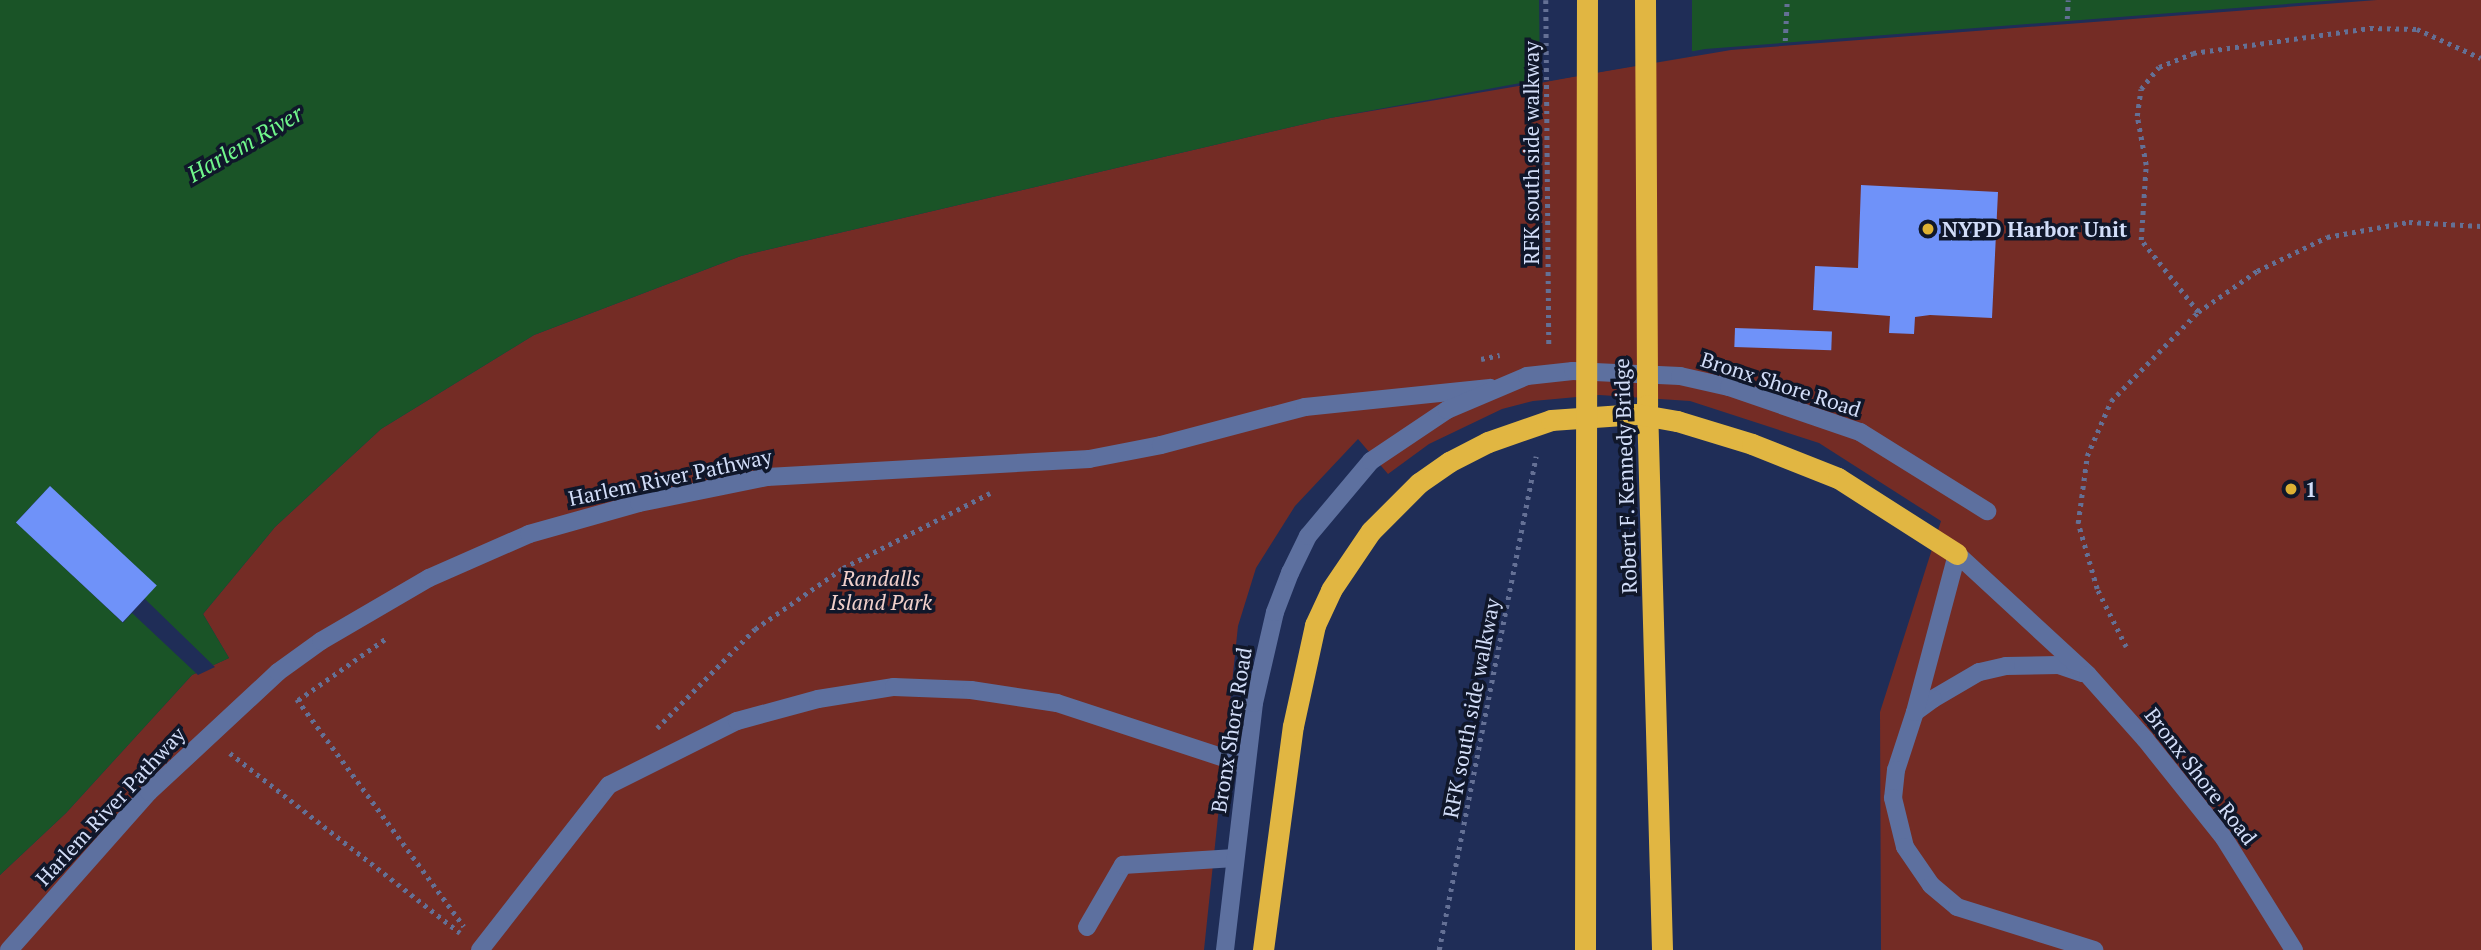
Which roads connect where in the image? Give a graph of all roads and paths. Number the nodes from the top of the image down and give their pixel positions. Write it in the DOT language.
graph roads {
  1 [pos="1546,0"];
  2 [pos="1587,0"];
  3 [pos="1645,0"];
  4 [pos="1787,0"];
  5 [pos="2068,0"];
  6 [pos="2067,19"];
  7 [pos="1785,41"];
  8 [pos="2481,58"];
  9 [pos="2481,226"];
  10 [pos="2198,312"];
  11 [pos="1549,347"];
  12 [pos="1490,388"];
  13 [pos="1534,471"];
  14 [pos="1002,486"];
  15 [pos="1987,511"];
  16 [pos="1957,554"];
  17 [pos="384,640"];
  18 [pos="2126,647"];
  19 [pos="278,672"];
  20 [pos="2088,675"];
  21 [pos="298,700"];
  22 [pos="1915,712"];
  23 [pos="653,732"];
  24 [pos="208,735"];
  25 [pos="1246,765"];
  26 [pos="1234,858"];
  27 [pos="1087,927"];
  28 [pos="1264,940"];
  29 [pos="9,950"];
  30 [pos="481,950"];
  31 [pos="1225,950"];
  32 [pos="1439,950"];
  33 [pos="1585,950"];
  34 [pos="1662,950"];
  35 [pos="2094,950"];
  36 [pos="2294,950"];
  1 -- 11 [label="path, RFK south side walkway"];
  2 -- 33 [label="highway, Robert F. Kennedy Bridge"];
  3 -- 34 [label="highway, Robert F. Kennedy Bridge"];
  4 -- 7 [label="path"];
  5 -- 6 [label="path"];
  8 -- 10 [label="path"];
  9 -- 10 [label="path"];
  10 -- 18 [label="path"];
  12 -- 15 [label="street, Bronx Shore Road"];
  12 -- 19 [label="street, Harlem River Pathway"];
  12 -- 25 [label="street, Bronx Shore Road"];
  13 -- 32 [label="path, RFK south side walkway"];
  14 -- 23 [label="path"];
  16 -- 20 [label="street, Bronx Shore Road"];
  16 -- 22 [label="street"];
  16 -- 28 [label="highway"];
  17 -- 21 [label="path"];
  19 -- 21 [label="path"];
  19 -- 24 [label="street, Harlem River Pathway"];
  20 -- 22 [label="street"];
  20 -- 36 [label="street, Bronx Shore Road"];
  21 -- 30 [label="path"];
  22 -- 35 [label="street"];
  24 -- 29 [label="street, Harlem River Pathway"];
  24 -- 30 [label="path"];
  25 -- 26 [label="street, Bronx Shore Road"];
  25 -- 30 [label="street"];
  26 -- 27 [label="street"];
  26 -- 31 [label="street, Bronx Shore Road"];
}
